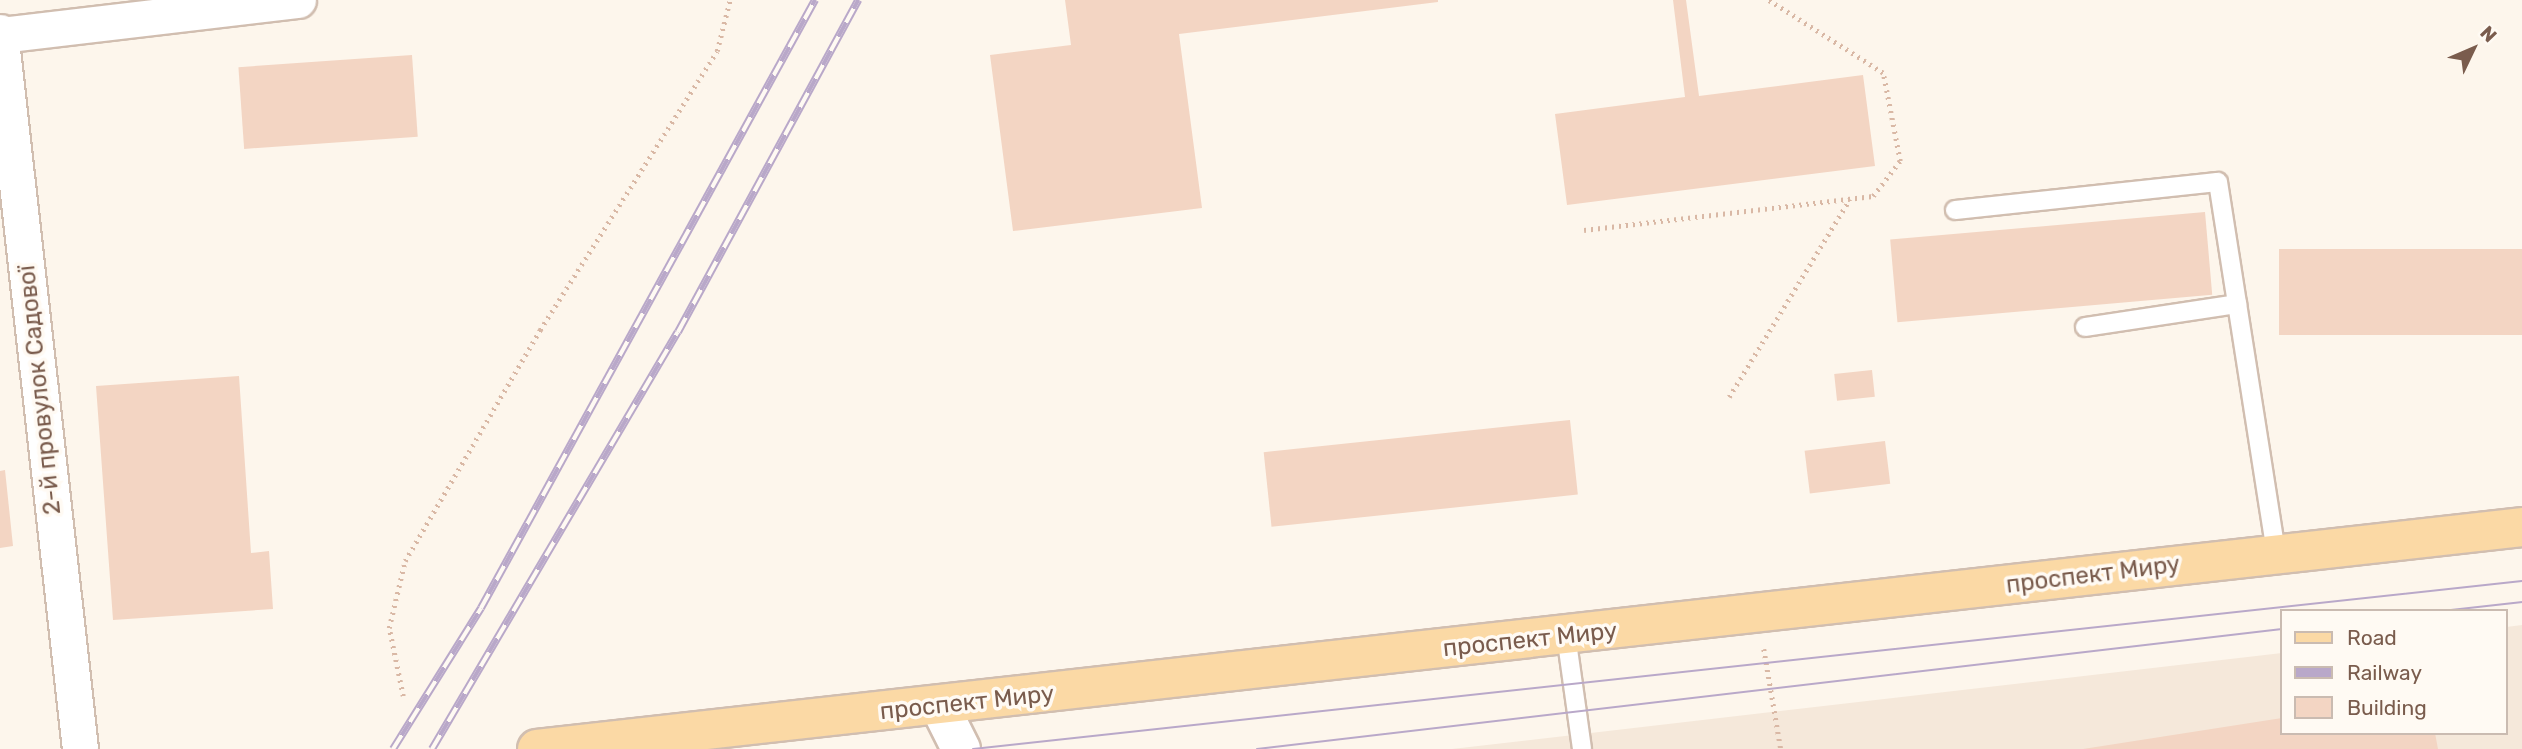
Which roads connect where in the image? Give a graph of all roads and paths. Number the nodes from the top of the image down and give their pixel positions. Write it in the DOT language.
graph roads {
  1 [pos="298,0"];
  2 [pos="730,0"];
  3 [pos="1768,0"];
  4 [pos="0,34"];
  5 [pos="1850,199"];
  6 [pos="1955,210"];
  7 [pos="1584,230"];
  8 [pos="2237,304"];
  9 [pos="2085,327"];
  10 [pos="1729,397"];
  11 [pos="2522,527"];
  12 [pos="2276,555"];
  13 [pos="1566,635"];
  14 [pos="1763,641"];
  15 [pos="403,696"];
  16 [pos="940,707"];
  17 [pos="80,749"];
  18 [pos="537,749"];
  19 [pos="961,749"];
  20 [pos="1582,749"];
  21 [pos="1781,749"];
  1 -- 4 [label="street"];
  2 -- 15 [label="path"];
  3 -- 5 [label="path"];
  4 -- 17 [label="street, 2-й провулок Садової"];
  5 -- 7 [label="path"];
  5 -- 10 [label="path"];
  6 -- 8 [label="lane"];
  8 -- 9 [label="lane"];
  8 -- 12 [label="lane"];
  11 -- 12 [label="main road, проспект Миру"];
  12 -- 13 [label="main road, проспект Миру"];
  13 -- 16 [label="main road, проспект Миру"];
  13 -- 20 [label="lane"];
  14 -- 21 [label="path"];
  16 -- 18 [label="main road, проспект Миру"];
  16 -- 19 [label="main road"];
}
